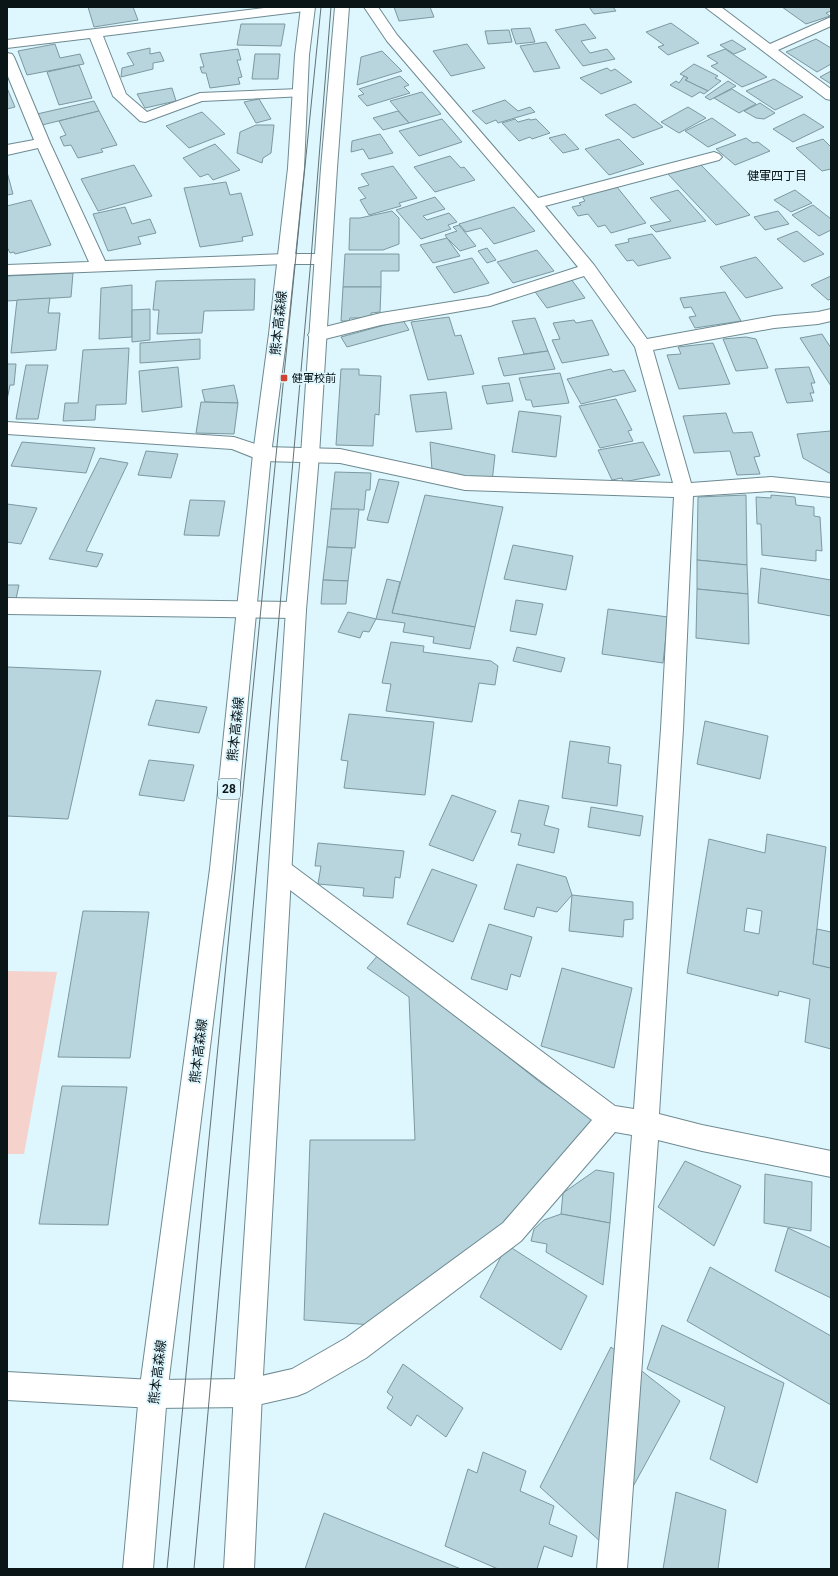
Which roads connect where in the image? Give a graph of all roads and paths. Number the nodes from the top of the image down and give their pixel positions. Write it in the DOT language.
graph roads {
  1 [pos="306,7"];
  2 [pos="342,7"];
  3 [pos="371,7"];
  4 [pos="712,7"];
  5 [pos="831,21"];
  6 [pos="95,34"];
  7 [pos="7,44"];
  8 [pos="769,49"];
  9 [pos="7,57"];
  10 [pos="300,93"];
  11 [pos="831,96"];
  12 [pos="43,142"];
  13 [pos="7,150"];
  14 [pos="714,157"];
  15 [pos="535,204"];
  16 [pos="285,259"];
  17 [pos="323,259"];
  18 [pos="99,266"];
  19 [pos="588,269"];
  20 [pos="7,270"];
  21 [pos="831,314"];
  22 [pos="318,335"];
  23 [pos="643,346"];
  24 [pos="7,428"];
  25 [pos="262,454"];
  26 [pos="310,455"];
  27 [pos="684,490"];
  28 [pos="831,490"];
  29 [pos="7,606"];
  30 [pos="246,610"];
  31 [pos="296,610"];
  32 [pos="281,870"];
  33 [pos="610,1118"];
  34 [pos="646,1124"];
  35 [pos="831,1164"];
  36 [pos="7,1386"];
  37 [pos="248,1393"];
  38 [pos="154,1394"];
  39 [pos="138,1569"];
  40 [pos="239,1569"];
  41 [pos="612,1569"];
  1 -- 6 [label="street"];
  1 -- 10 [label="street, 熊本高森線 / 28"];
  2 -- 17 [label="street"];
  3 -- 15 [label="street"];
  4 -- 8 [label="street"];
  5 -- 8 [label="street"];
  6 -- 7 [label="street"];
  6 -- 10 [label="street"];
  8 -- 11 [label="street"];
  9 -- 12 [label="street"];
  10 -- 16 [label="street, 熊本高森線 / 28"];
  12 -- 13 [label="street"];
  12 -- 18 [label="street"];
  14 -- 15 [label="street"];
  15 -- 19 [label="street"];
  16 -- 17 [label="street"];
  16 -- 18 [label="street"];
  16 -- 25 [label="street, 熊本高森線 / 28"];
  17 -- 22 [label="street"];
  18 -- 20 [label="street"];
  19 -- 22 [label="street"];
  19 -- 23 [label="street"];
  21 -- 23 [label="street"];
  22 -- 26 [label="street"];
  23 -- 27 [label="street"];
  24 -- 25 [label="street"];
  25 -- 26 [label="street"];
  25 -- 30 [label="street, 熊本高森線 / 28"];
  26 -- 27 [label="street"];
  26 -- 31 [label="street"];
  27 -- 28 [label="street"];
  27 -- 34 [label="street"];
  29 -- 30 [label="street"];
  30 -- 31 [label="street"];
  30 -- 38 [label="street, 熊本高森線 / 28"];
  31 -- 32 [label="street"];
  32 -- 33 [label="street"];
  32 -- 37 [label="street"];
  33 -- 34 [label="street"];
  33 -- 37 [label="street"];
  34 -- 35 [label="street"];
  34 -- 41 [label="street"];
  36 -- 38 [label="street"];
  37 -- 38 [label="street"];
  37 -- 40 [label="street"];
  38 -- 39 [label="street, 熊本高森線 / 28"];
}
